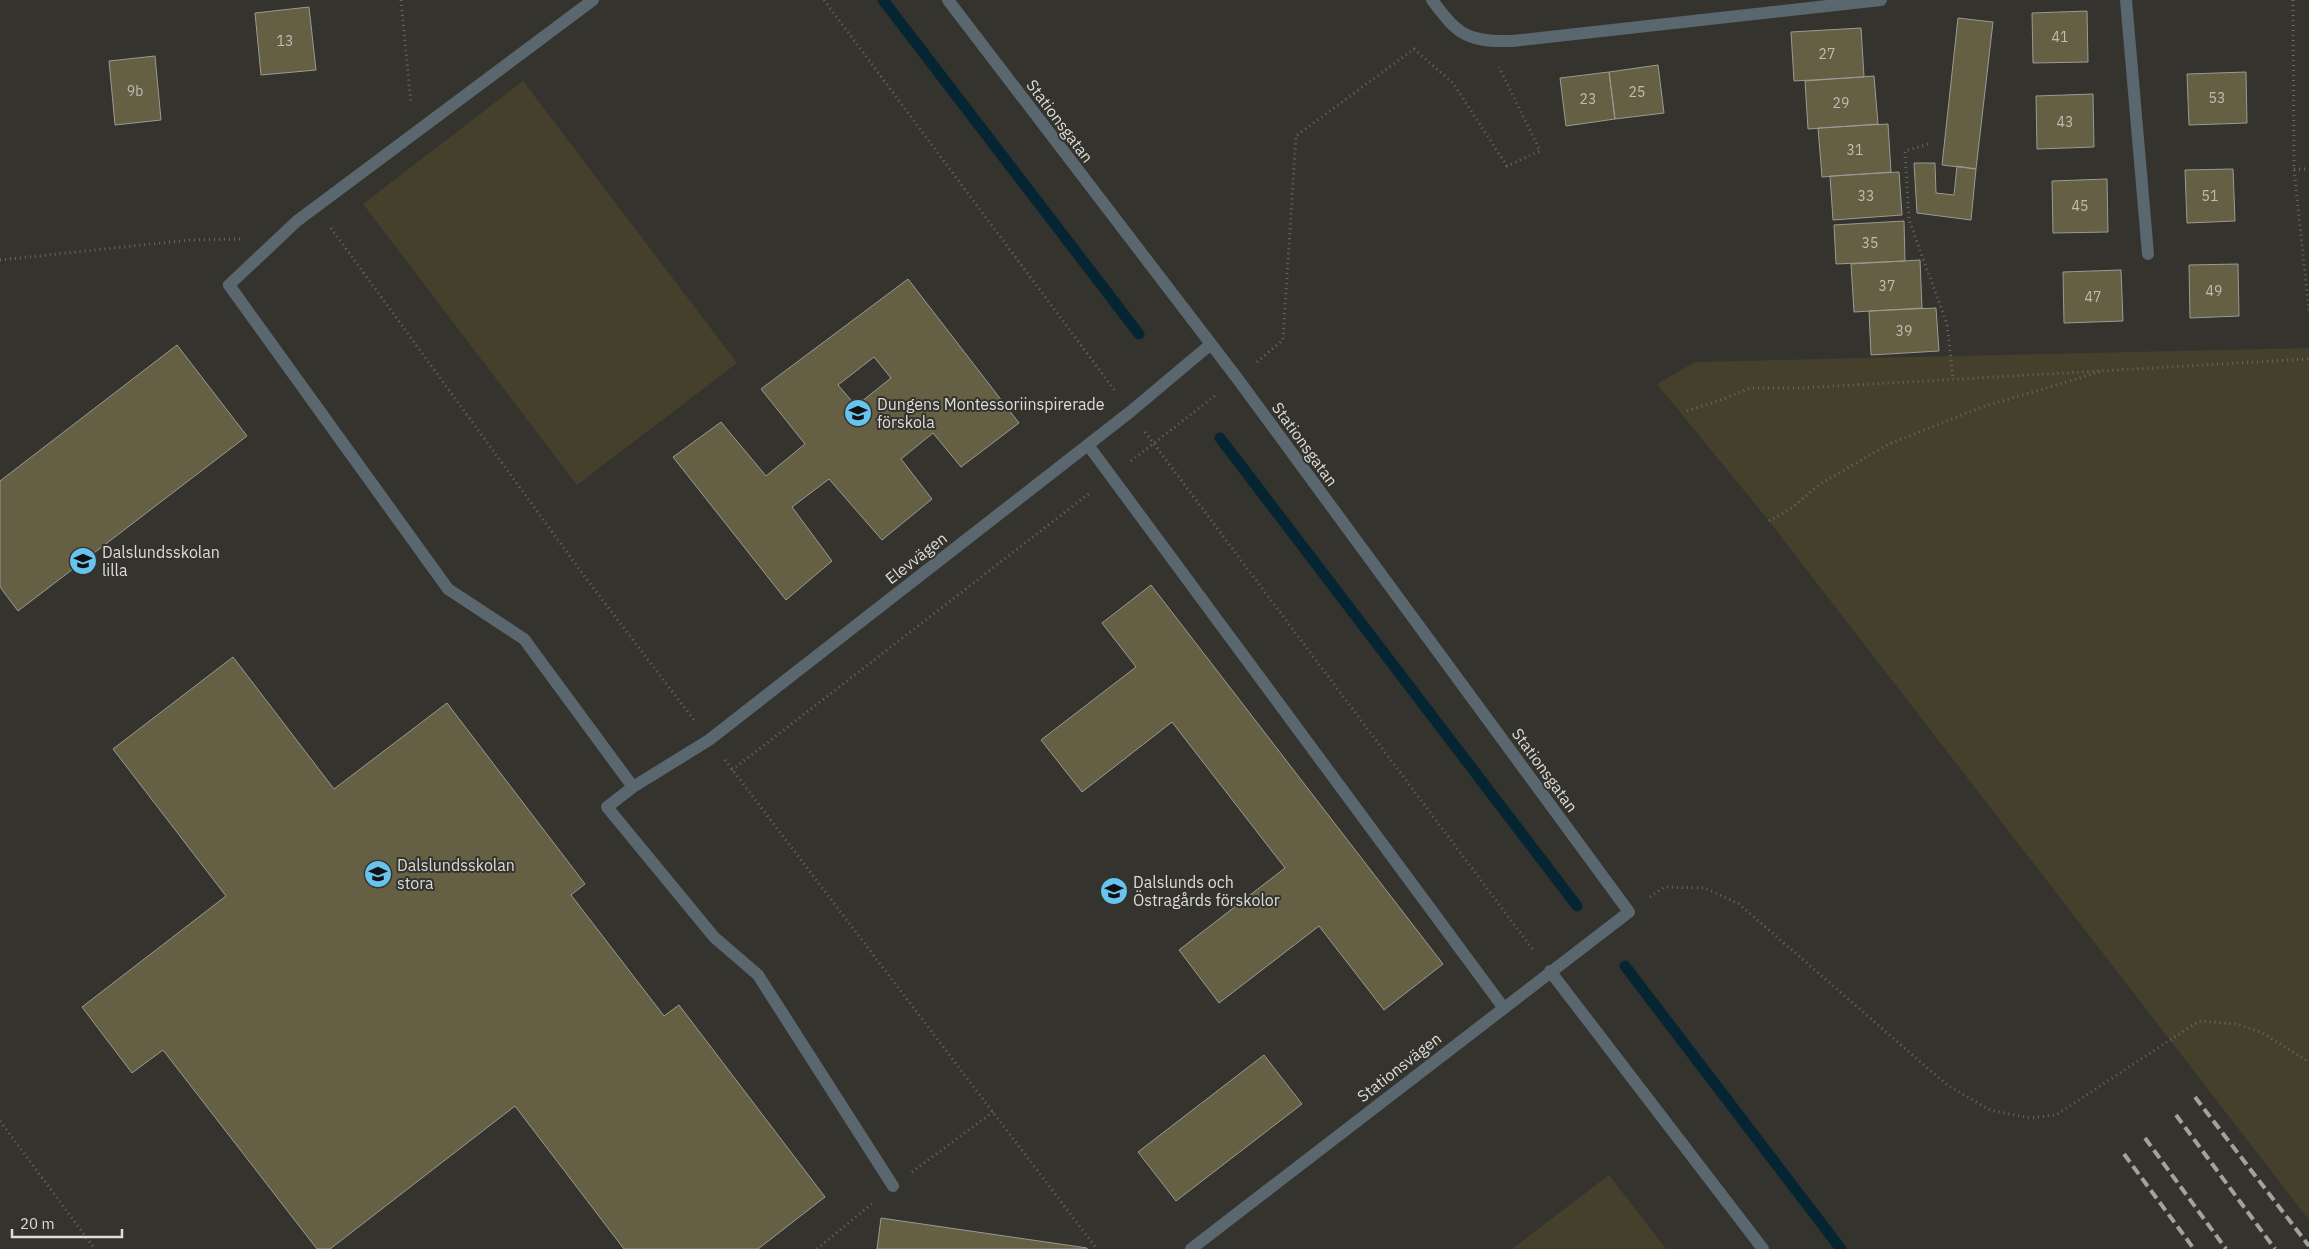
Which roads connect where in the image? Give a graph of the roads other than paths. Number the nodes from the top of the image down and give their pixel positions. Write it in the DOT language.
graph roads {
  1 [pos="593,0"];
  2 [pos="948,0"];
  3 [pos="1432,0"];
  4 [pos="1881,0"];
  5 [pos="2126,0"];
  6 [pos="2148,254"];
  7 [pos="1211,344"];
  8 [pos="1088,445"];
  9 [pos="633,787"];
  10 [pos="1629,912"];
  11 [pos="1550,971"];
  12 [pos="1503,1007"];
  13 [pos="893,1186"];
  14 [pos="1191,1249"];
  15 [pos="1763,1249"];
  1 -- 9 [label="street"];
  2 -- 7 [label="street, Stationsgatan"];
  3 -- 4 [label="street"];
  5 -- 6 [label="street"];
  7 -- 8 [label="street, Elevvägen"];
  7 -- 10 [label="street, Stationsgatan"];
  8 -- 9 [label="street, Elevvägen"];
  8 -- 12 [label="street"];
  9 -- 13 [label="street, Elevvägen"];
  10 -- 11 [label="street, Stationsvägen"];
  11 -- 12 [label="street, Stationsvägen"];
  11 -- 15 [label="street"];
  12 -- 14 [label="street, Stationsvägen"];
}
